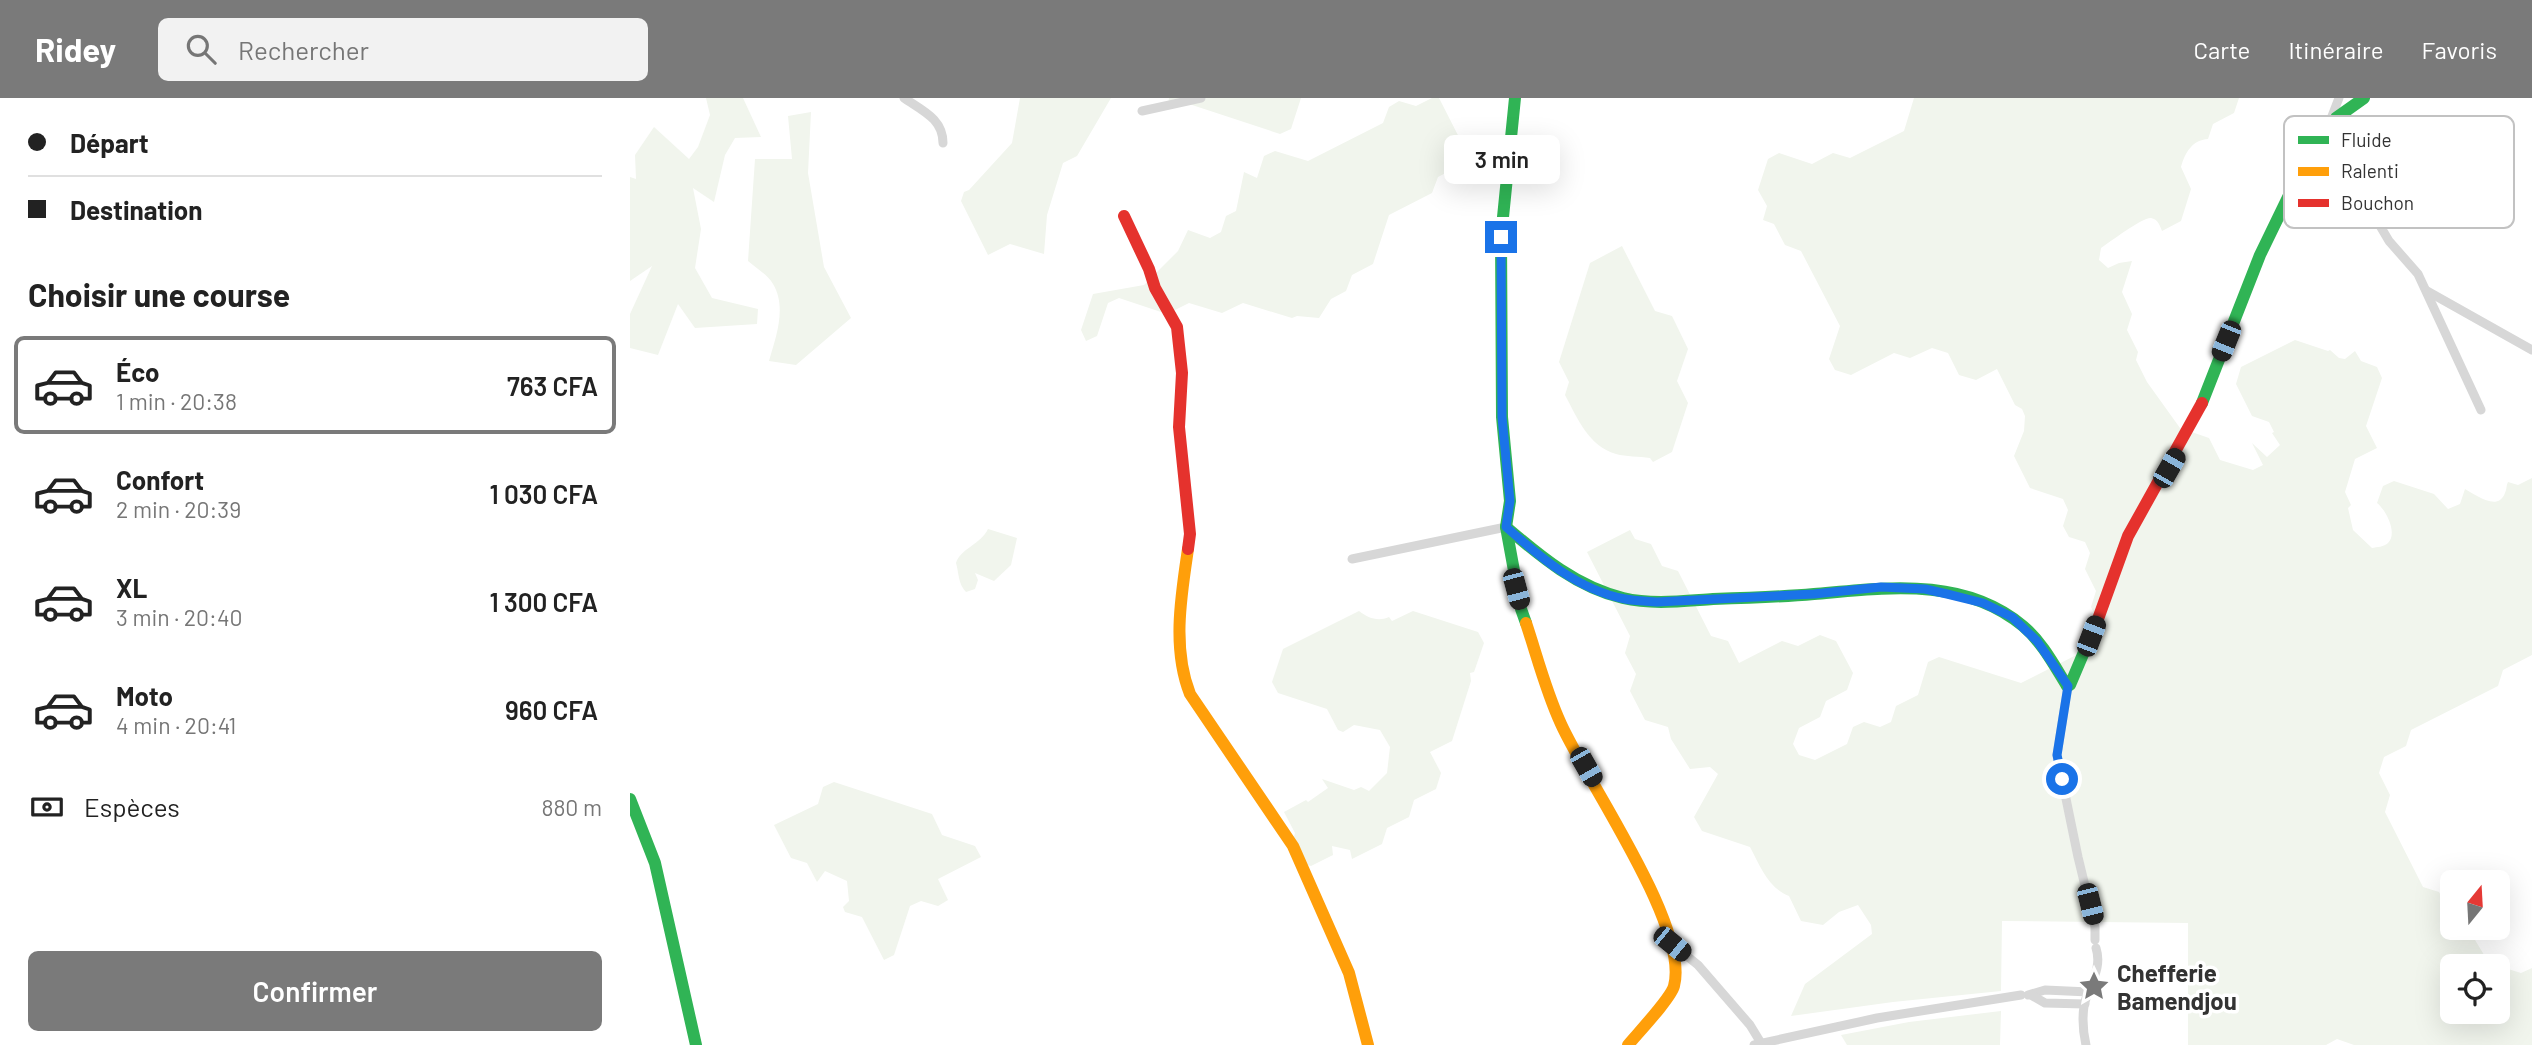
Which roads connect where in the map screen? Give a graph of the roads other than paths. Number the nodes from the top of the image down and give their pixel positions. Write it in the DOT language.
graph roads {
  1 [pos="904,98"];
  2 [pos="1201,98"];
  3 [pos="1516,98"];
  4 [pos="2339,98"];
  5 [pos="2364,98"];
  6 [pos="1142,111"];
  7 [pos="2332,116"];
  8 [pos="2339,116"];
  9 [pos="943,143"];
  10 [pos="2284,206"];
  11 [pos="1124,216"];
  12 [pos="2381,228"];
  13 [pos="2427,291"];
  14 [pos="2532,350"];
  15 [pos="2481,410"];
  16 [pos="1506,527"];
  17 [pos="1352,559"];
  18 [pos="2068,686"];
  19 [pos="630,799"];
  20 [pos="1672,944"];
  21 [pos="2089,992"];
  22 [pos="2026,995"];
  23 [pos="2084,1004"];
  24 [pos="1757,1044"];
  25 [pos="696,1045"];
  26 [pos="1368,1045"];
  27 [pos="1628,1045"];
  28 [pos="2087,1045"];
  1 -- 9 [label="street"];
  2 -- 6 [label="street"];
  3 -- 16 [label="street"];
  4 -- 7 [label="street"];
  5 -- 8 [label="street"];
  10 -- 18 [label="street"];
  11 -- 26 [label="street"];
  12 -- 13 [label="street"];
  13 -- 14 [label="street"];
  13 -- 15 [label="street"];
  16 -- 17 [label="street"];
  16 -- 18 [label="street"];
  16 -- 20 [label="street"];
  18 -- 21 [label="street"];
  19 -- 25 [label="street"];
  20 -- 24 [label="street"];
  20 -- 27 [label="street"];
  21 -- 22 [label="street"];
  21 -- 23 [label="street"];
  22 -- 23 [label="street"];
  22 -- 24 [label="street"];
  23 -- 28 [label="street"];
}
